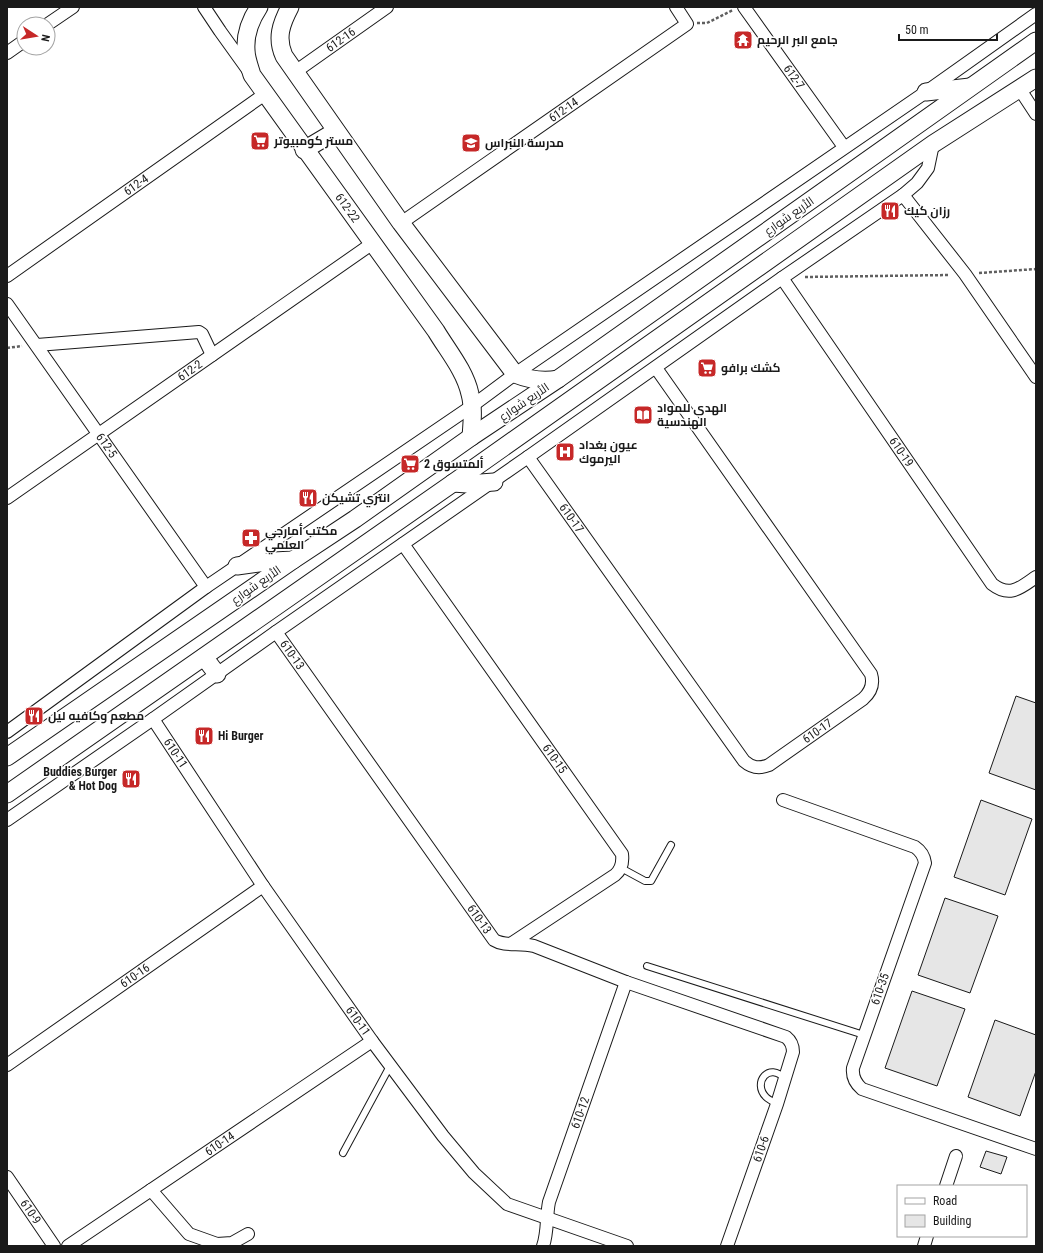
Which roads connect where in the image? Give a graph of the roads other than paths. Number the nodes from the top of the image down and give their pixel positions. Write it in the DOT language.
graph roads {
  1 [pos="73,7"];
  2 [pos="204,7"];
  3 [pos="259,7"];
  4 [pos="290,7"];
  5 [pos="387,7"];
  6 [pos="676,7"];
  7 [pos="744,7"];
  8 [pos="1036,14"];
  9 [pos="56,19"];
  10 [pos="1036,41"];
  11 [pos="16,47"];
  12 [pos="7,53"];
  13 [pos="295,72"];
  14 [pos="252,76"];
  15 [pos="1036,78"];
  16 [pos="970,87"];
  17 [pos="1019,88"];
  18 [pos="926,92"];
  19 [pos="265,94"];
  20 [pos="1036,114"];
  21 [pos="336,132"];
  22 [pos="932,144"];
  23 [pos="844,147"];
  24 [pos="304,150"];
  25 [pos="903,195"];
  26 [pos="401,223"];
  27 [pos="372,243"];
  28 [pos="7,276"];
  29 [pos="782,278"];
  30 [pos="7,304"];
  31 [pos="37,345"];
  32 [pos="212,355"];
  33 [pos="656,368"];
  34 [pos="515,374"];
  35 [pos="1036,377"];
  36 [pos="558,379"];
  37 [pos="472,406"];
  38 [pos="98,434"];
  39 [pos="471,437"];
  40 [pos="528,458"];
  41 [pos="494,482"];
  42 [pos="453,483"];
  43 [pos="387,496"];
  44 [pos="7,498"];
  45 [pos="355,519"];
  46 [pos="398,521"];
  47 [pos="368,541"];
  48 [pos="403,544"];
  49 [pos="293,560"];
  50 [pos="236,566"];
  51 [pos="1036,577"];
  52 [pos="206,587"];
  53 [pos="276,632"];
  54 [pos="204,658"];
  55 [pos="217,674"];
  56 [pos="153,719"];
  57 [pos="7,732"];
  58 [pos="7,757"];
  59 [pos="7,794"];
  60 [pos="783,800"];
  61 [pos="7,820"];
  62 [pos="671,845"];
  63 [pos="621,868"];
  64 [pos="263,886"];
  65 [pos="512,943"];
  66 [pos="648,966"];
  67 [pos="626,982"];
  68 [pos="864,1035"];
  69 [pos="372,1041"];
  70 [pos="794,1052"];
  71 [pos="7,1065"];
  72 [pos="390,1066"];
  73 [pos="785,1079"];
  74 [pos="777,1104"];
  75 [pos="1036,1149"];
  76 [pos="344,1153"];
  77 [pos="956,1156"];
  78 [pos="7,1177"];
  79 [pos="946,1185"];
  80 [pos="151,1190"];
  81 [pos="548,1218"];
  82 [pos="248,1234"];
  83 [pos="54,1246"];
  84 [pos="68,1246"];
  85 [pos="543,1246"];
  86 [pos="627,1246"];
  87 [pos="727,1246"];
  1 -- 9 [label="street"];
  2 -- 14 [label="street"];
  3 -- 14 [label="main road, 612-22"];
  4 -- 13 [label="main road"];
  5 -- 13 [label="street, 612-16"];
  6 -- 26 [label="street, 612-14"];
  7 -- 23 [label="street, 612-7"];
  8 -- 18 [label="street"];
  10 -- 16 [label="main road, الأربع شوارع"];
  11 -- 12 [label="street"];
  13 -- 21 [label="main road"];
  14 -- 19 [label="main road, 612-22"];
  15 -- 17 [label="main road, الأربع شوارع"];
  16 -- 18 [label="main road"];
  16 -- 36 [label="main road, الأربع شوارع"];
  17 -- 20 [label="street"];
  17 -- 22 [label="main road, الأربع شوارع"];
  18 -- 23 [label="street"];
  19 -- 24 [label="main road, 612-22"];
  19 -- 28 [label="street, 612-4"];
  21 -- 24 [label="main road"];
  21 -- 26 [label="main road"];
  22 -- 25 [label="street"];
  22 -- 42 [label="main road, الأربع شوارع"];
  23 -- 34 [label="street"];
  24 -- 27 [label="main road, 612-22"];
  25 -- 29 [label="street"];
  25 -- 35 [label="street"];
  26 -- 34 [label="main road"];
  27 -- 32 [label="street, 612-2"];
  27 -- 37 [label="main road, 612-22"];
  29 -- 33 [label="street"];
  29 -- 51 [label="street, 610-19"];
  30 -- 31 [label="street, 612-5"];
  31 -- 32 [label="street"];
  31 -- 38 [label="street, 612-5"];
  32 -- 38 [label="street, 612-2"];
  33 -- 40 [label="street"];
  33 -- 40 [label="street, 610-17"];
  34 -- 36 [label="main road"];
  34 -- 37 [label="street"];
  36 -- 39 [label="main road, الأربع شوارع"];
  37 -- 39 [label="main road, 612-22"];
  37 -- 50 [label="street"];
  38 -- 44 [label="street, 612-2"];
  38 -- 52 [label="street, 612-5"];
  39 -- 43 [label="main road, الأربع شوارع"];
  40 -- 41 [label="street"];
  41 -- 42 [label="main road"];
  41 -- 48 [label="street"];
  42 -- 46 [label="main road, الأربع شوارع"];
  43 -- 45 [label="main road, الأربع شوارع"];
  43 -- 46 [label="main road"];
  45 -- 47 [label="main road"];
  45 -- 49 [label="main road, الأربع شوارع"];
  46 -- 47 [label="main road, الأربع شوارع"];
  47 -- 54 [label="main road, الأربع شوارع"];
  48 -- 53 [label="street"];
  48 -- 63 [label="street, 610-15"];
  49 -- 50 [label="main road"];
  49 -- 58 [label="main road, الأربع شوارع"];
  50 -- 52 [label="street"];
  52 -- 57 [label="street"];
  53 -- 55 [label="street"];
  53 -- 65 [label="street, 610-13"];
  54 -- 55 [label="main road"];
  54 -- 59 [label="main road, الأربع شوارع"];
  55 -- 56 [label="street"];
  56 -- 61 [label="street"];
  56 -- 64 [label="street, 610-11"];
  60 -- 68 [label="street, 610-35"];
  62 -- 63 [label="lane"];
  63 -- 65 [label="street"];
  64 -- 69 [label="street, 610-11"];
  64 -- 71 [label="street, 610-16"];
  65 -- 67 [label="street, 610-13"];
  66 -- 68 [label="lane"];
  67 -- 70 [label="street, 610-13"];
  67 -- 81 [label="street, 610-12"];
  68 -- 75 [label="street, 610-35"];
  69 -- 72 [label="street, 610-11"];
  69 -- 80 [label="street, 610-14"];
  70 -- 73 [label="street, 610-6"];
  72 -- 76 [label="lane"];
  72 -- 81 [label="street, 610-11"];
  73 -- 74 [label="street, 610-6"];
  73 -- 74 [label="lane"];
  74 -- 87 [label="street, 610-6"];
  77 -- 79 [label="street"];
  78 -- 83 [label="street, 610-9"];
  80 -- 82 [label="street"];
  80 -- 84 [label="street, 610-14"];
  81 -- 85 [label="street, 610-12"];
  81 -- 86 [label="street, 610-11"];
}
